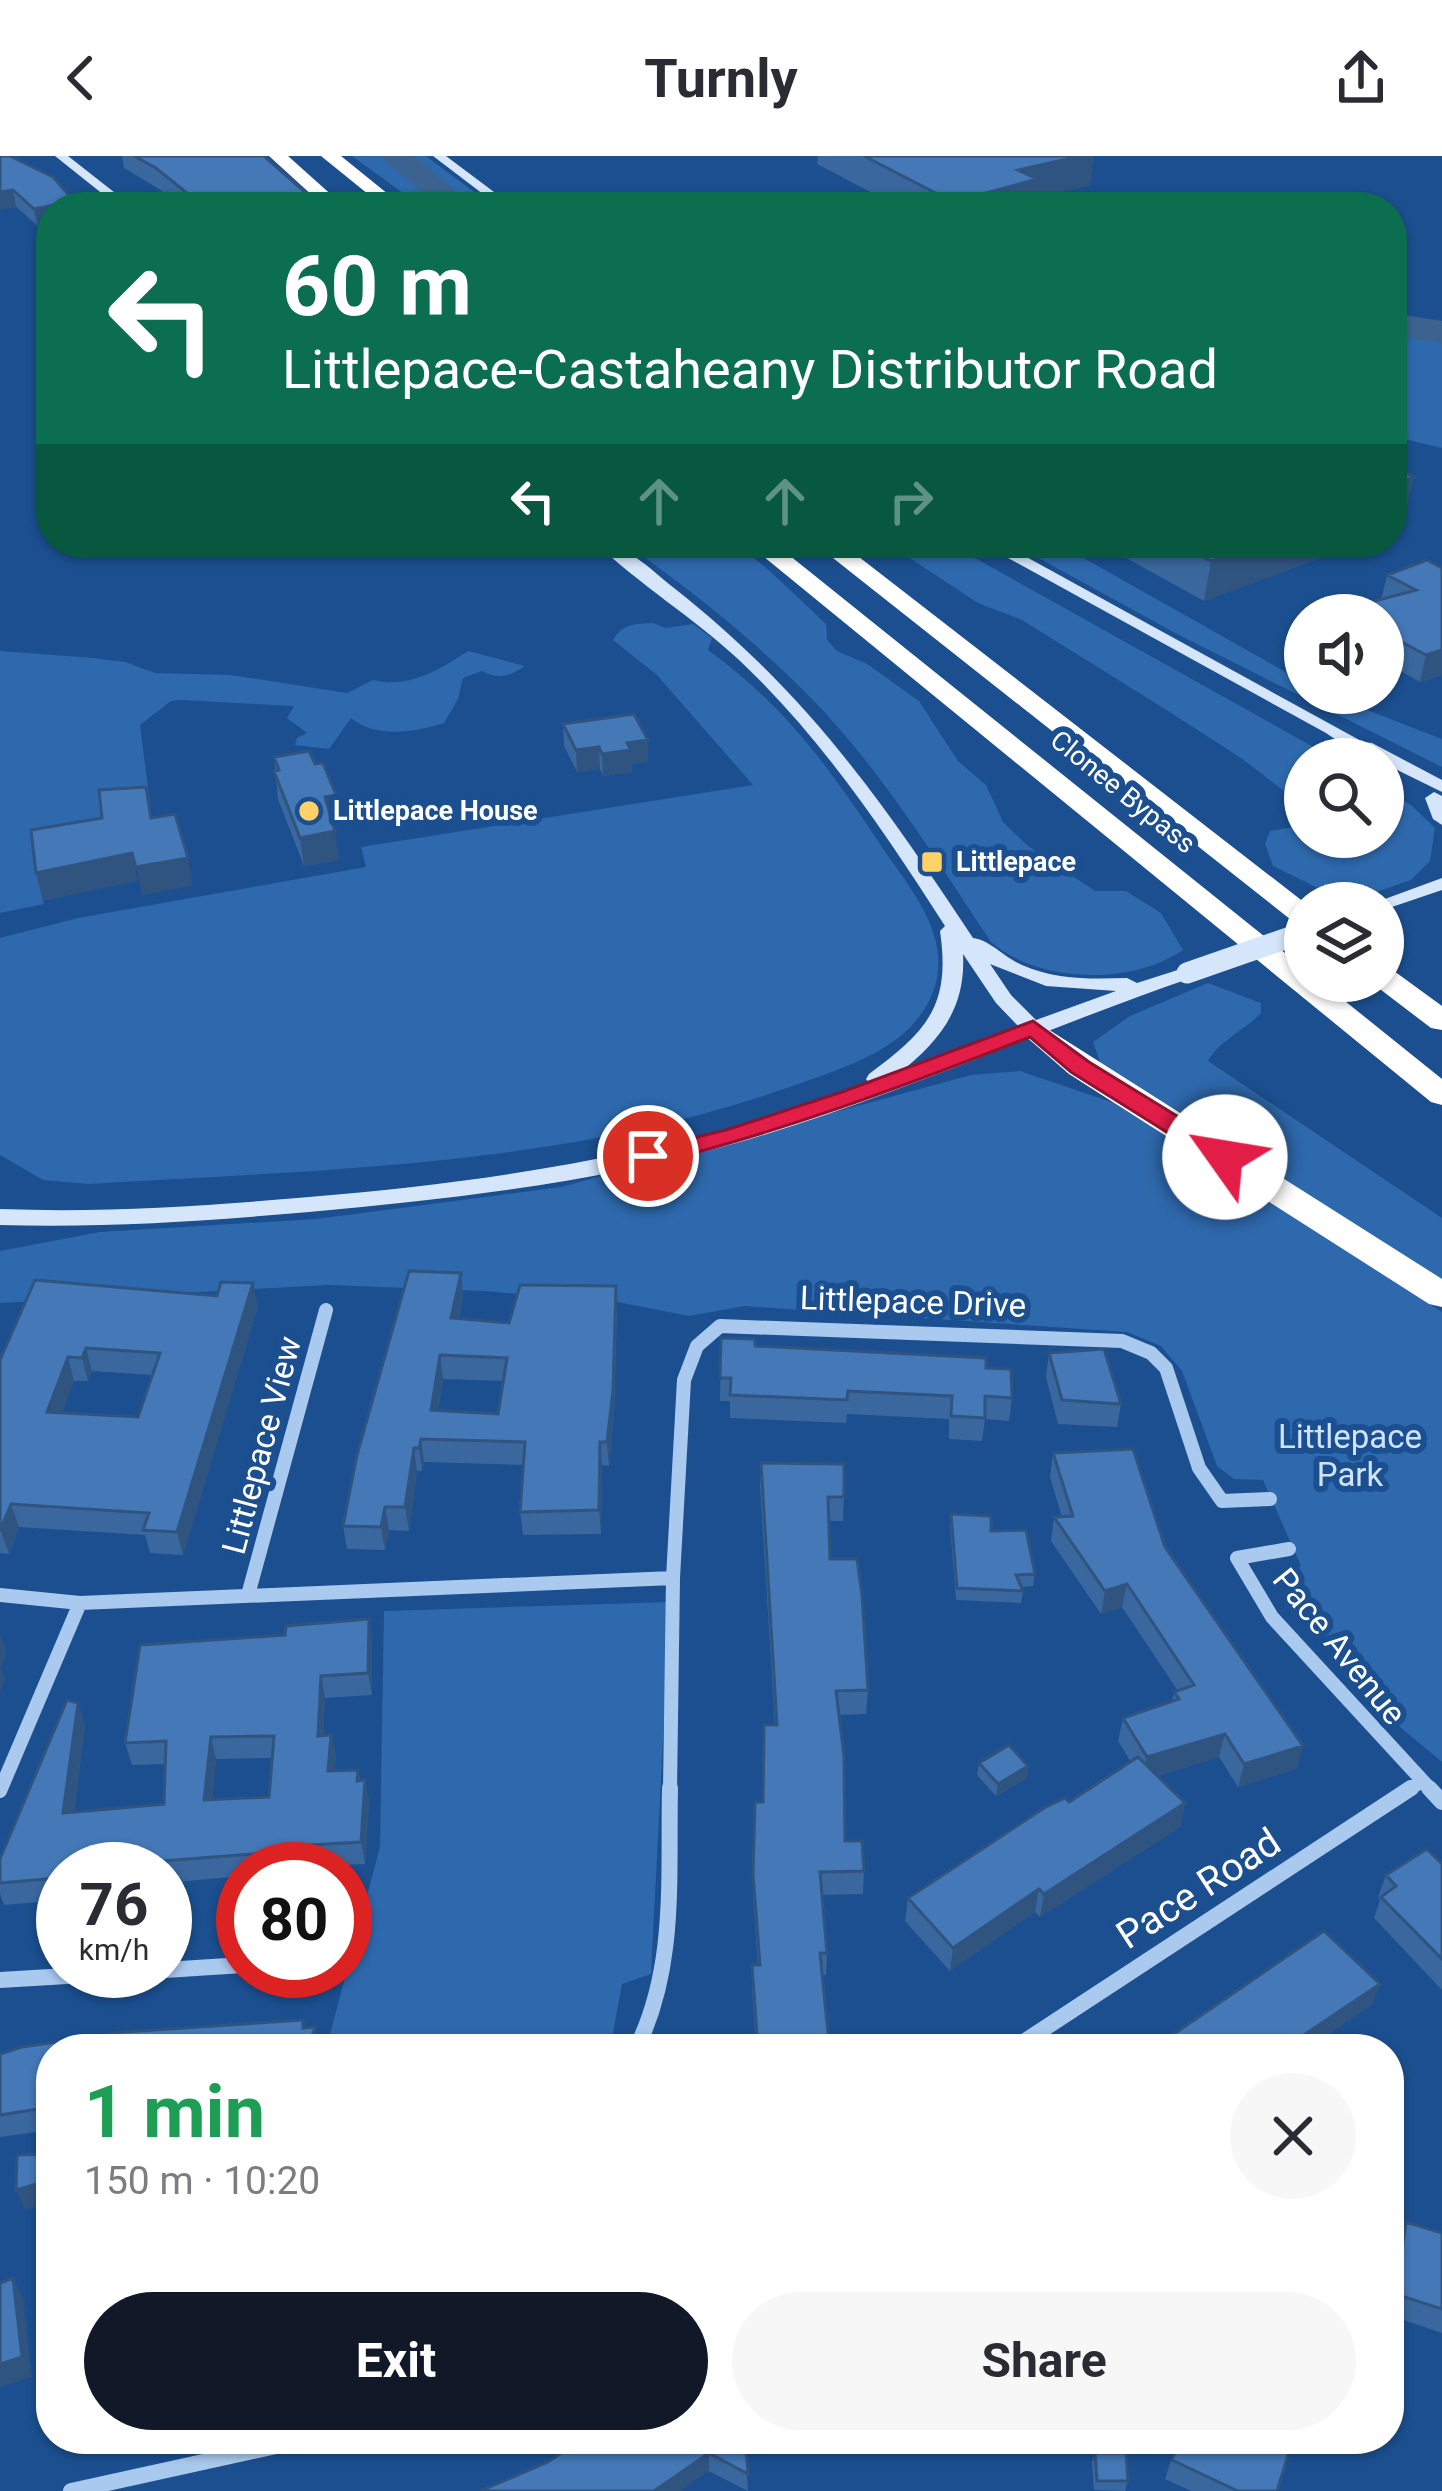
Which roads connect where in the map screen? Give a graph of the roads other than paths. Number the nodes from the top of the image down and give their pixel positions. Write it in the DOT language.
graph roads {
  1 [pos="61,156"];
  2 [pos="278,156"];
  3 [pos="330,156"];
  4 [pos="440,156"];
  5 [pos="108,192"];
  6 [pos="319,192"];
  7 [pos="376,192"];
  8 [pos="488,192"];
  9 [pos="624,558"];
  10 [pos="778,558"];
  11 [pos="845,558"];
  12 [pos="1017,558"];
  13 [pos="1332,729"];
  14 [pos="1346,738"];
  15 [pos="1404,775"];
  16 [pos="1440,795"];
  17 [pos="1442,819"];
  18 [pos="1442,869"];
  19 [pos="1434,888"];
  20 [pos="1404,897"];
  21 [pos="1284,901"];
  22 [pos="947,916"];
  23 [pos="1284,939"];
  24 [pos="1156,982"];
  25 [pos="1404,992"];
  26 [pos="1442,1022"];
  27 [pos="1033,1028"];
  28 [pos="1442,1095"];
  29 [pos="851,1098"];
  30 [pos="0,1217"];
  31 [pos="1442,1295"];
  32 [pos="326,1310"];
  33 [pos="1270,1499"];
  34 [pos="1289,1549"];
  35 [pos="673,1578"];
  36 [pos="248,1594"];
  37 [pos="0,1595"];
  38 [pos="80,1603"];
  39 [pos="1420,1782"];
  40 [pos="0,1792"];
  41 [pos="1442,1802"];
  42 [pos="36,1979"];
  43 [pos="0,1981"];
  44 [pos="644,2034"];
  45 [pos="1036,2034"];
  46 [pos="239,2454"];
  47 [pos="70,2491"];
  1 -- 5 [label="main road"];
  2 -- 6 [label="highway"];
  3 -- 7 [label="highway"];
  4 -- 8 [label="main road"];
  9 -- 22 [label="main road"];
  10 -- 28 [label="highway, Clonee Bypass"];
  11 -- 21 [label="highway, Clonee Bypass"];
  12 -- 13 [label="main road"];
  13 -- 14 [label="main road"];
  13 -- 16 [label="main road"];
  15 -- 16 [label="main road"];
  16 -- 17 [label="main road"];
  18 -- 19 [label="main road"];
  19 -- 20 [label="main road"];
  22 -- 24 [label="main road"];
  22 -- 27 [label="main road"];
  22 -- 29 [label="main road"];
  23 -- 24 [label="main road, bridge"];
  24 -- 27 [label="main road"];
  25 -- 26 [label="highway"];
  27 -- 29 [label="main road"];
  27 -- 31 [label="highway"];
  29 -- 30 [label="main road"];
  32 -- 36 [label="street, Littlepace View"];
  33 -- 35 [label="street, Littlepace Drive"];
  34 -- 39 [label="street, Pace Avenue"];
  35 -- 36 [label="street"];
  35 -- 44 [label="street, Littlepace Drive"];
  36 -- 38 [label="street"];
  37 -- 38 [label="street"];
  38 -- 40 [label="street"];
  39 -- 41 [label="street, Pace Avenue"];
  39 -- 45 [label="street, Pace Road"];
  42 -- 43 [label="street"];
  46 -- 47 [label="street"];
}
